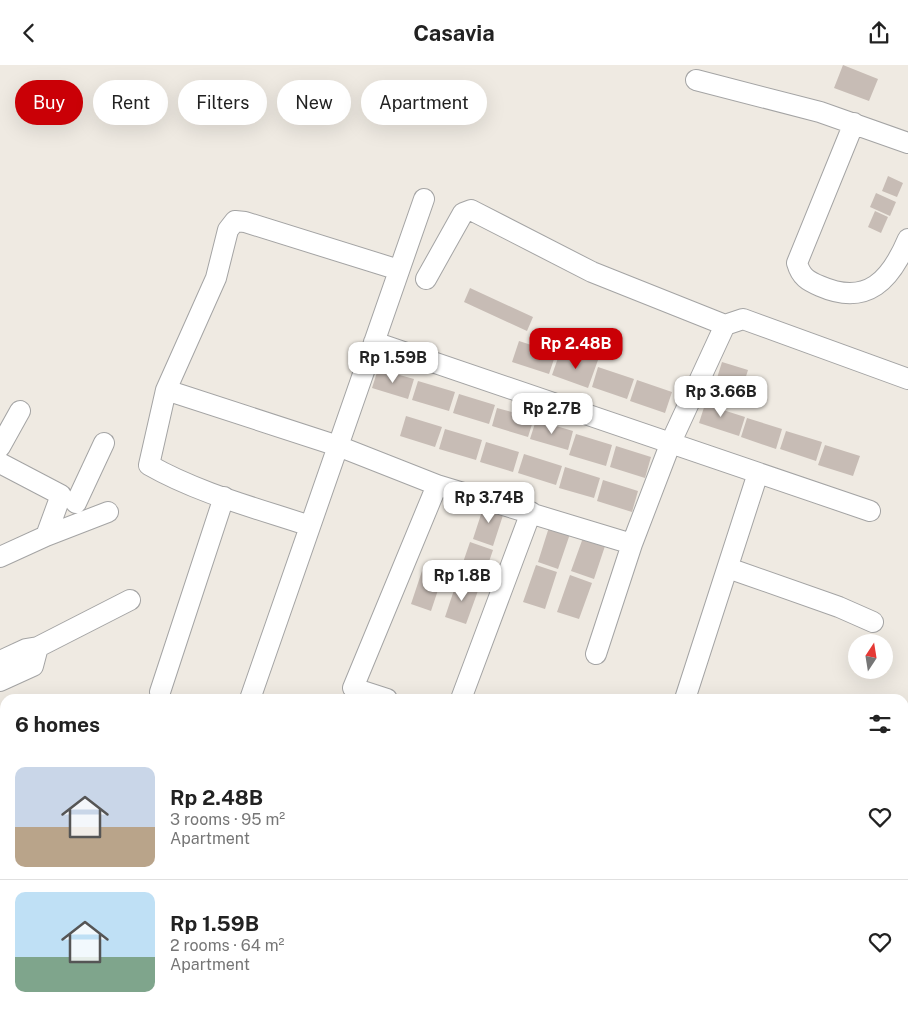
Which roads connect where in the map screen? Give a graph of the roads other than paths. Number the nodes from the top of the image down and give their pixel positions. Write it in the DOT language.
graph roads {
  1 [pos="696,80"];
  2 [pos="854,123"];
  3 [pos="908,143"];
  4 [pos="424,199"];
  5 [pos="908,239"];
  6 [pos="399,270"];
  7 [pos="426,279"];
  8 [pos="725,325"];
  9 [pos="374,343"];
  10 [pos="908,379"];
  11 [pos="166,390"];
  12 [pos="20,411"];
  13 [pos="671,442"];
  14 [pos="104,443"];
  15 [pos="338,445"];
  16 [pos="0,447"];
  17 [pos="0,463"];
  18 [pos="758,473"];
  19 [pos="437,485"];
  20 [pos="224,497"];
  21 [pos="68,499"];
  22 [pos="870,511"];
  23 [pos="531,512"];
  24 [pos="310,525"];
  25 [pos="46,536"];
  26 [pos="632,544"];
  27 [pos="0,557"];
  28 [pos="728,568"];
  29 [pos="130,600"];
  30 [pos="873,622"];
  31 [pos="38,647"];
  32 [pos="596,654"];
  33 [pos="0,661"];
  34 [pos="0,681"];
  35 [pos="160,692"];
  36 [pos="351,693"];
  37 [pos="252,694"];
  38 [pos="463,694"];
  39 [pos="687,694"];
  1 -- 2 [label="street"];
  2 -- 3 [label="street"];
  2 -- 5 [label="street"];
  4 -- 6 [label="street"];
  6 -- 9 [label="street"];
  6 -- 11 [label="street"];
  7 -- 8 [label="street"];
  8 -- 10 [label="street"];
  8 -- 13 [label="street"];
  9 -- 13 [label="street"];
  9 -- 15 [label="street"];
  11 -- 15 [label="street"];
  11 -- 20 [label="street"];
  12 -- 16 [label="street"];
  13 -- 18 [label="street"];
  13 -- 26 [label="street"];
  14 -- 21 [label="street"];
  15 -- 19 [label="street"];
  15 -- 24 [label="street"];
  17 -- 21 [label="street"];
  18 -- 22 [label="street"];
  18 -- 28 [label="street"];
  19 -- 23 [label="street"];
  19 -- 36 [label="street"];
  20 -- 24 [label="street"];
  20 -- 35 [label="street"];
  21 -- 25 [label="street"];
  21 -- 25 [label="street"];
  23 -- 26 [label="street"];
  23 -- 38 [label="street"];
  24 -- 37 [label="street"];
  25 -- 27 [label="street"];
  26 -- 32 [label="street"];
  28 -- 30 [label="street"];
  28 -- 39 [label="street"];
  29 -- 31 [label="street"];
  31 -- 33 [label="street"];
  31 -- 34 [label="street"];
}
